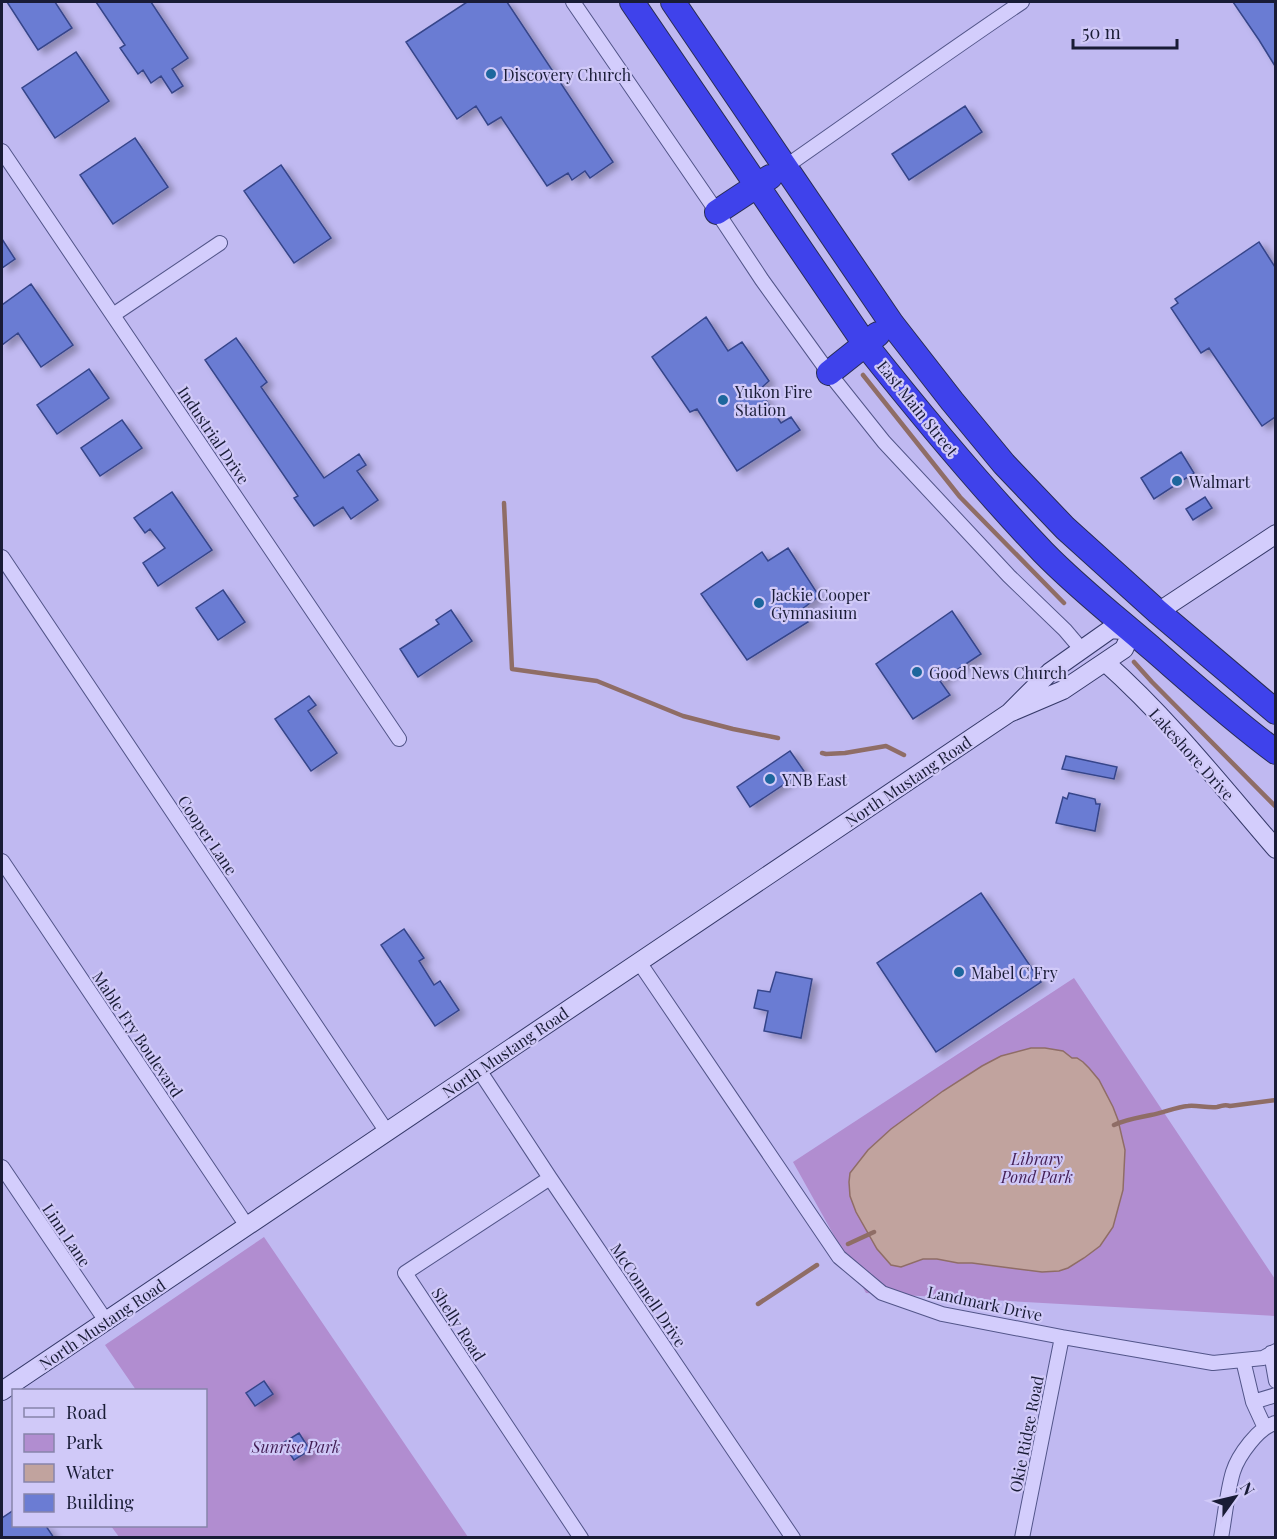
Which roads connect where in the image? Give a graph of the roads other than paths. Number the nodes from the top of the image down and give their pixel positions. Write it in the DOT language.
graph roads {
  1 [pos="573,2"];
  2 [pos="632,2"];
  3 [pos="673,2"];
  4 [pos="1022,2"];
  5 [pos="2,151"];
  6 [pos="784,167"];
  7 [pos="758,185"];
  8 [pos="717,212"];
  9 [pos="220,243"];
  10 [pos="113,315"];
  11 [pos="892,324"];
  12 [pos="865,344"];
  13 [pos="829,373"];
  14 [pos="1275,534"];
  15 [pos="2,557"];
  16 [pos="1158,612"];
  17 [pos="1132,631"];
  18 [pos="1082,650"];
  19 [pos="1105,662"];
  20 [pos="1275,712"];
  21 [pos="1009,713"];
  22 [pos="399,739"];
  23 [pos="1275,752"];
  24 [pos="1275,849"];
  25 [pos="2,861"];
  26 [pos="639,962"];
  27 [pos="479,1070"];
  28 [pos="387,1131"];
  29 [pos="2,1167"];
  30 [pos="550,1178"];
  31 [pos="247,1226"];
  32 [pos="106,1321"];
  33 [pos="1062,1337"];
  34 [pos="1273,1352"];
  35 [pos="1243,1360"];
  36 [pos="1275,1381"];
  37 [pos="2,1391"];
  38 [pos="1275,1395"];
  39 [pos="1253,1402"];
  40 [pos="1270,1425"];
  41 [pos="580,1538"];
  42 [pos="793,1538"];
  43 [pos="1022,1538"];
  44 [pos="1221,1538"];
  1 -- 8 [label="street"];
  2 -- 7 [label="highway, East Main Street"];
  3 -- 6 [label="highway, East Main Street"];
  4 -- 6 [label="street"];
  5 -- 10 [label="street, Industrial Drive"];
  6 -- 7 [label="highway"];
  6 -- 11 [label="highway, East Main Street"];
  7 -- 8 [label="highway"];
  7 -- 12 [label="highway, East Main Street"];
  8 -- 13 [label="street"];
  9 -- 10 [label="street"];
  10 -- 22 [label="street, Industrial Drive"];
  11 -- 12 [label="highway"];
  11 -- 16 [label="highway, East Main Street"];
  12 -- 13 [label="highway"];
  12 -- 17 [label="highway, East Main Street"];
  13 -- 18 [label="street"];
  14 -- 16 [label="main road"];
  15 -- 28 [label="street, Cooper Lane"];
  16 -- 17 [label="highway"];
  16 -- 20 [label="highway, East Main Street"];
  17 -- 18 [label="main road, North Mustang Road"];
  17 -- 19 [label="main road, North Mustang Road"];
  17 -- 23 [label="highway, East Main Street"];
  18 -- 21 [label="main road, North Mustang Road"];
  19 -- 21 [label="main road, North Mustang Road"];
  19 -- 24 [label="main road, Lakeshore Drive"];
  21 -- 26 [label="main road, North Mustang Road"];
  25 -- 31 [label="street, Mable Fry Boulevard"];
  26 -- 27 [label="main road, North Mustang Road"];
  26 -- 33 [label="street, Landmark Drive"];
  27 -- 28 [label="main road, North Mustang Road"];
  27 -- 30 [label="street, McConnell Drive"];
  28 -- 31 [label="main road, North Mustang Road"];
  29 -- 32 [label="street, Linn Lane"];
  30 -- 41 [label="street, Shelly Road"];
  30 -- 42 [label="street, McConnell Drive"];
  31 -- 32 [label="main road, North Mustang Road"];
  32 -- 37 [label="main road, North Mustang Road"];
  33 -- 35 [label="street, Landmark Drive"];
  33 -- 43 [label="street, Okie Ridge Road"];
  34 -- 35 [label="street, Landmark Drive"];
  34 -- 36 [label="street"];
  35 -- 39 [label="street"];
  38 -- 39 [label="street"];
  39 -- 40 [label="street"];
  40 -- 44 [label="street"];
}
